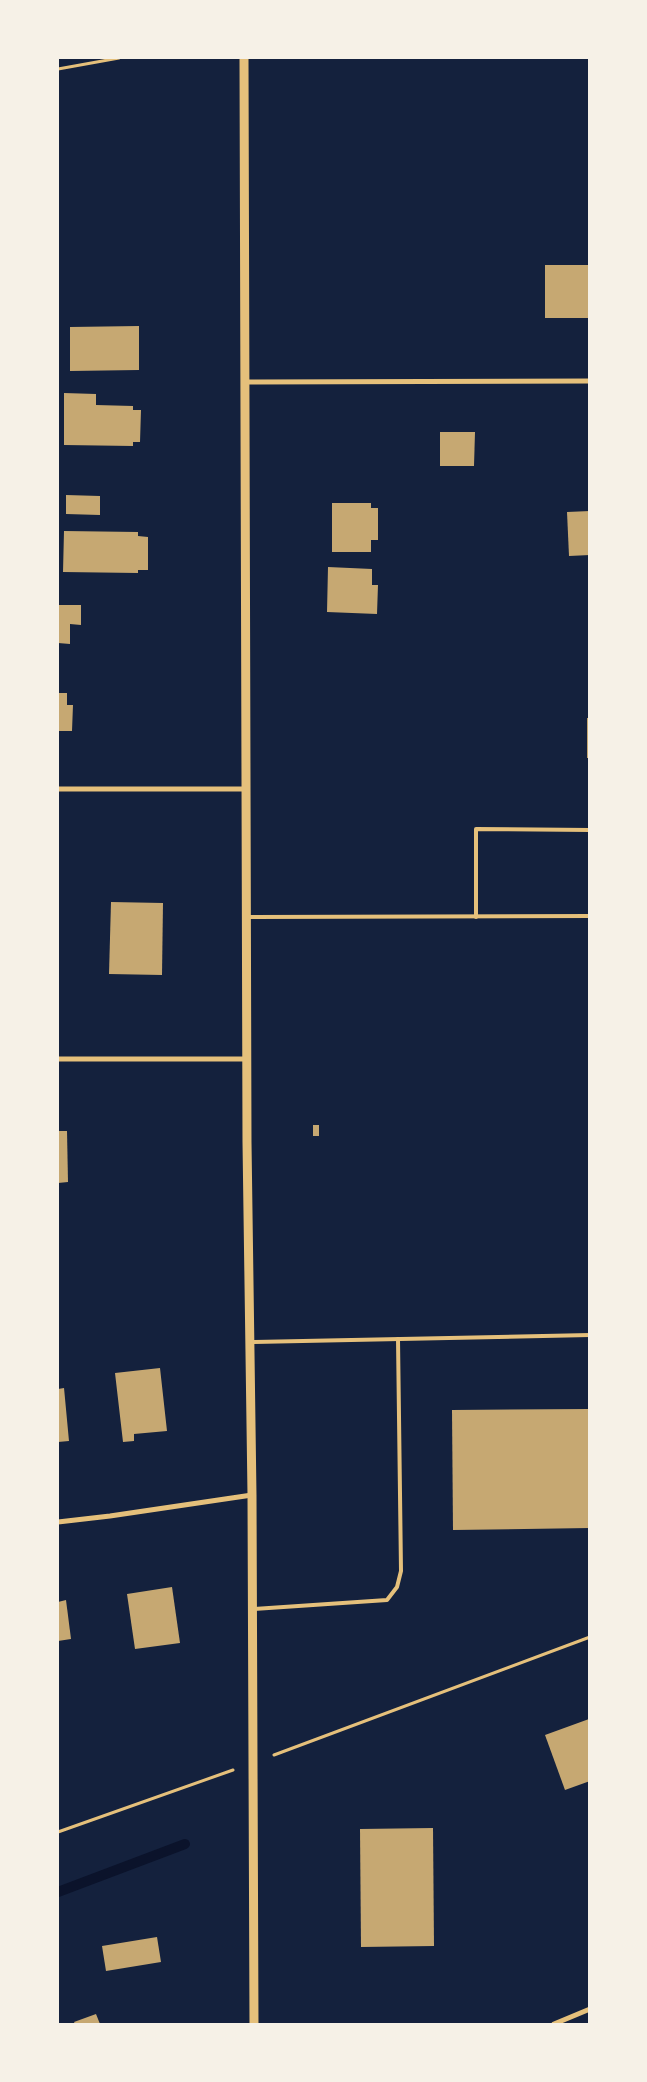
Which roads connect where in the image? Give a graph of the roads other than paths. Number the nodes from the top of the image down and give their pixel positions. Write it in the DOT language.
graph roads {
  1 [pos="244,58"];
  2 [pos="590,381"];
  3 [pos="246,382"];
  4 [pos="58,789"];
  5 [pos="248,789"];
  6 [pos="590,830"];
  7 [pos="590,916"];
  8 [pos="248,917"];
  9 [pos="476,917"];
  10 [pos="58,1059"];
  11 [pos="248,1059"];
  12 [pos="590,1336"];
  13 [pos="398,1339"];
  14 [pos="250,1342"];
  15 [pos="252,1494"];
  16 [pos="58,1522"];
  17 [pos="253,1609"];
  18 [pos="590,2009"];
  19 [pos="254,2024"];
  20 [pos="554,2024"];
  1 -- 3 [label="street"];
  2 -- 3 [label="street"];
  3 -- 5 [label="street"];
  4 -- 5 [label="street"];
  5 -- 8 [label="street"];
  6 -- 9 [label="lane"];
  7 -- 9 [label="lane"];
  8 -- 9 [label="lane"];
  8 -- 11 [label="street"];
  10 -- 11 [label="street"];
  11 -- 14 [label="street"];
  12 -- 13 [label="lane"];
  13 -- 14 [label="lane"];
  13 -- 17 [label="lane"];
  14 -- 15 [label="street"];
  15 -- 16 [label="street"];
  15 -- 17 [label="street"];
  17 -- 19 [label="street"];
  18 -- 20 [label="street"];
}
